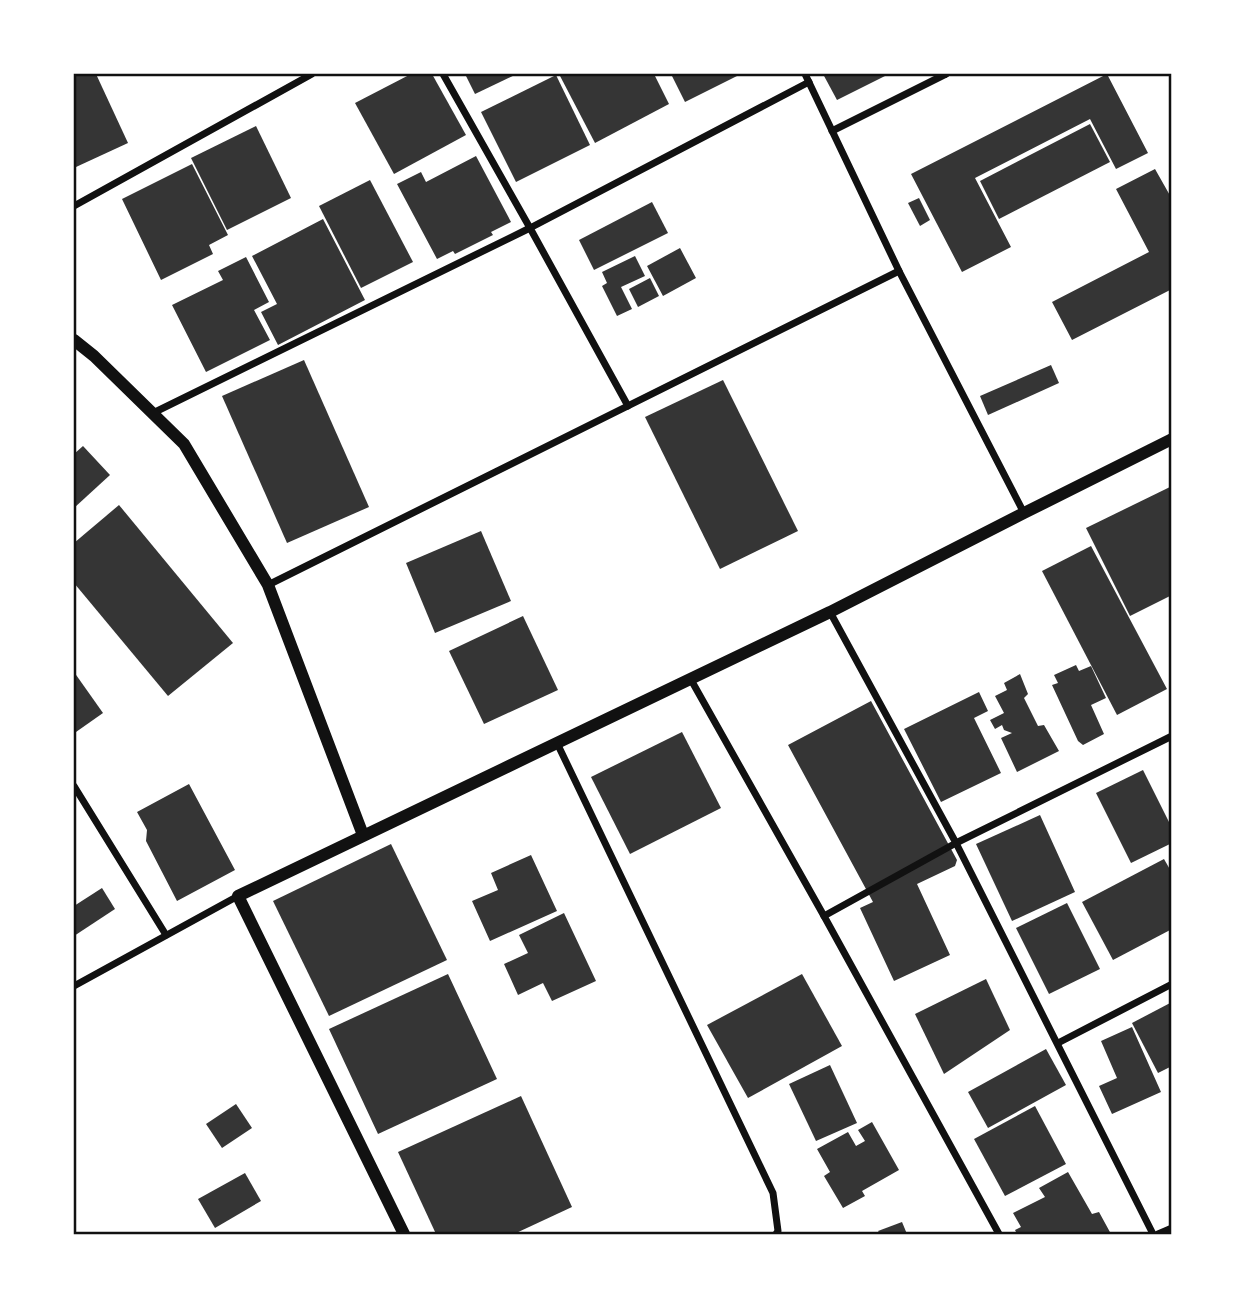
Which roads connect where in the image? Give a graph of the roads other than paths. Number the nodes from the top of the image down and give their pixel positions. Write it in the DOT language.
graph roads {
  1 [pos="312,74"];
  2 [pos="443,74"];
  3 [pos="805,74"];
  4 [pos="946,74"];
  5 [pos="809,82"];
  6 [pos="832,131"];
  7 [pos="74,206"];
  8 [pos="530,228"];
  9 [pos="899,271"];
  10 [pos="74,340"];
  11 [pos="628,406"];
  12 [pos="153,413"];
  13 [pos="1171,439"];
  14 [pos="1024,513"];
  15 [pos="268,584"];
  16 [pos="830,612"];
  17 [pos="690,678"];
  18 [pos="1171,736"];
  19 [pos="556,742"];
  20 [pos="74,786"];
  21 [pos="363,835"];
  22 [pos="956,843"];
  23 [pos="238,895"];
  24 [pos="824,916"];
  25 [pos="166,935"];
  26 [pos="1171,984"];
  27 [pos="74,986"];
  28 [pos="1058,1043"];
  29 [pos="1171,1228"];
  30 [pos="404,1234"];
  31 [pos="776,1234"];
  32 [pos="999,1234"];
  33 [pos="1153,1234"];
  34 [pos="1158,1234"];
  1 -- 7 [label="street"];
  2 -- 8 [label="street"];
  3 -- 5 [label="street"];
  4 -- 6 [label="street"];
  5 -- 6 [label="street"];
  5 -- 8 [label="street"];
  6 -- 9 [label="street"];
  8 -- 11 [label="street"];
  8 -- 12 [label="street"];
  9 -- 11 [label="street"];
  9 -- 14 [label="street"];
  10 -- 12 [label="street"];
  11 -- 15 [label="street"];
  12 -- 15 [label="street"];
  13 -- 14 [label="street"];
  14 -- 16 [label="street"];
  15 -- 21 [label="street"];
  16 -- 17 [label="street"];
  16 -- 22 [label="street"];
  17 -- 19 [label="street"];
  17 -- 24 [label="street"];
  18 -- 22 [label="street"];
  19 -- 21 [label="street"];
  19 -- 31 [label="street"];
  20 -- 25 [label="street"];
  21 -- 23 [label="street"];
  22 -- 24 [label="street"];
  22 -- 28 [label="street"];
  23 -- 25 [label="street"];
  23 -- 30 [label="street"];
  24 -- 32 [label="street"];
  25 -- 27 [label="street"];
  26 -- 28 [label="street"];
  28 -- 33 [label="street"];
  29 -- 34 [label="street"];
}
